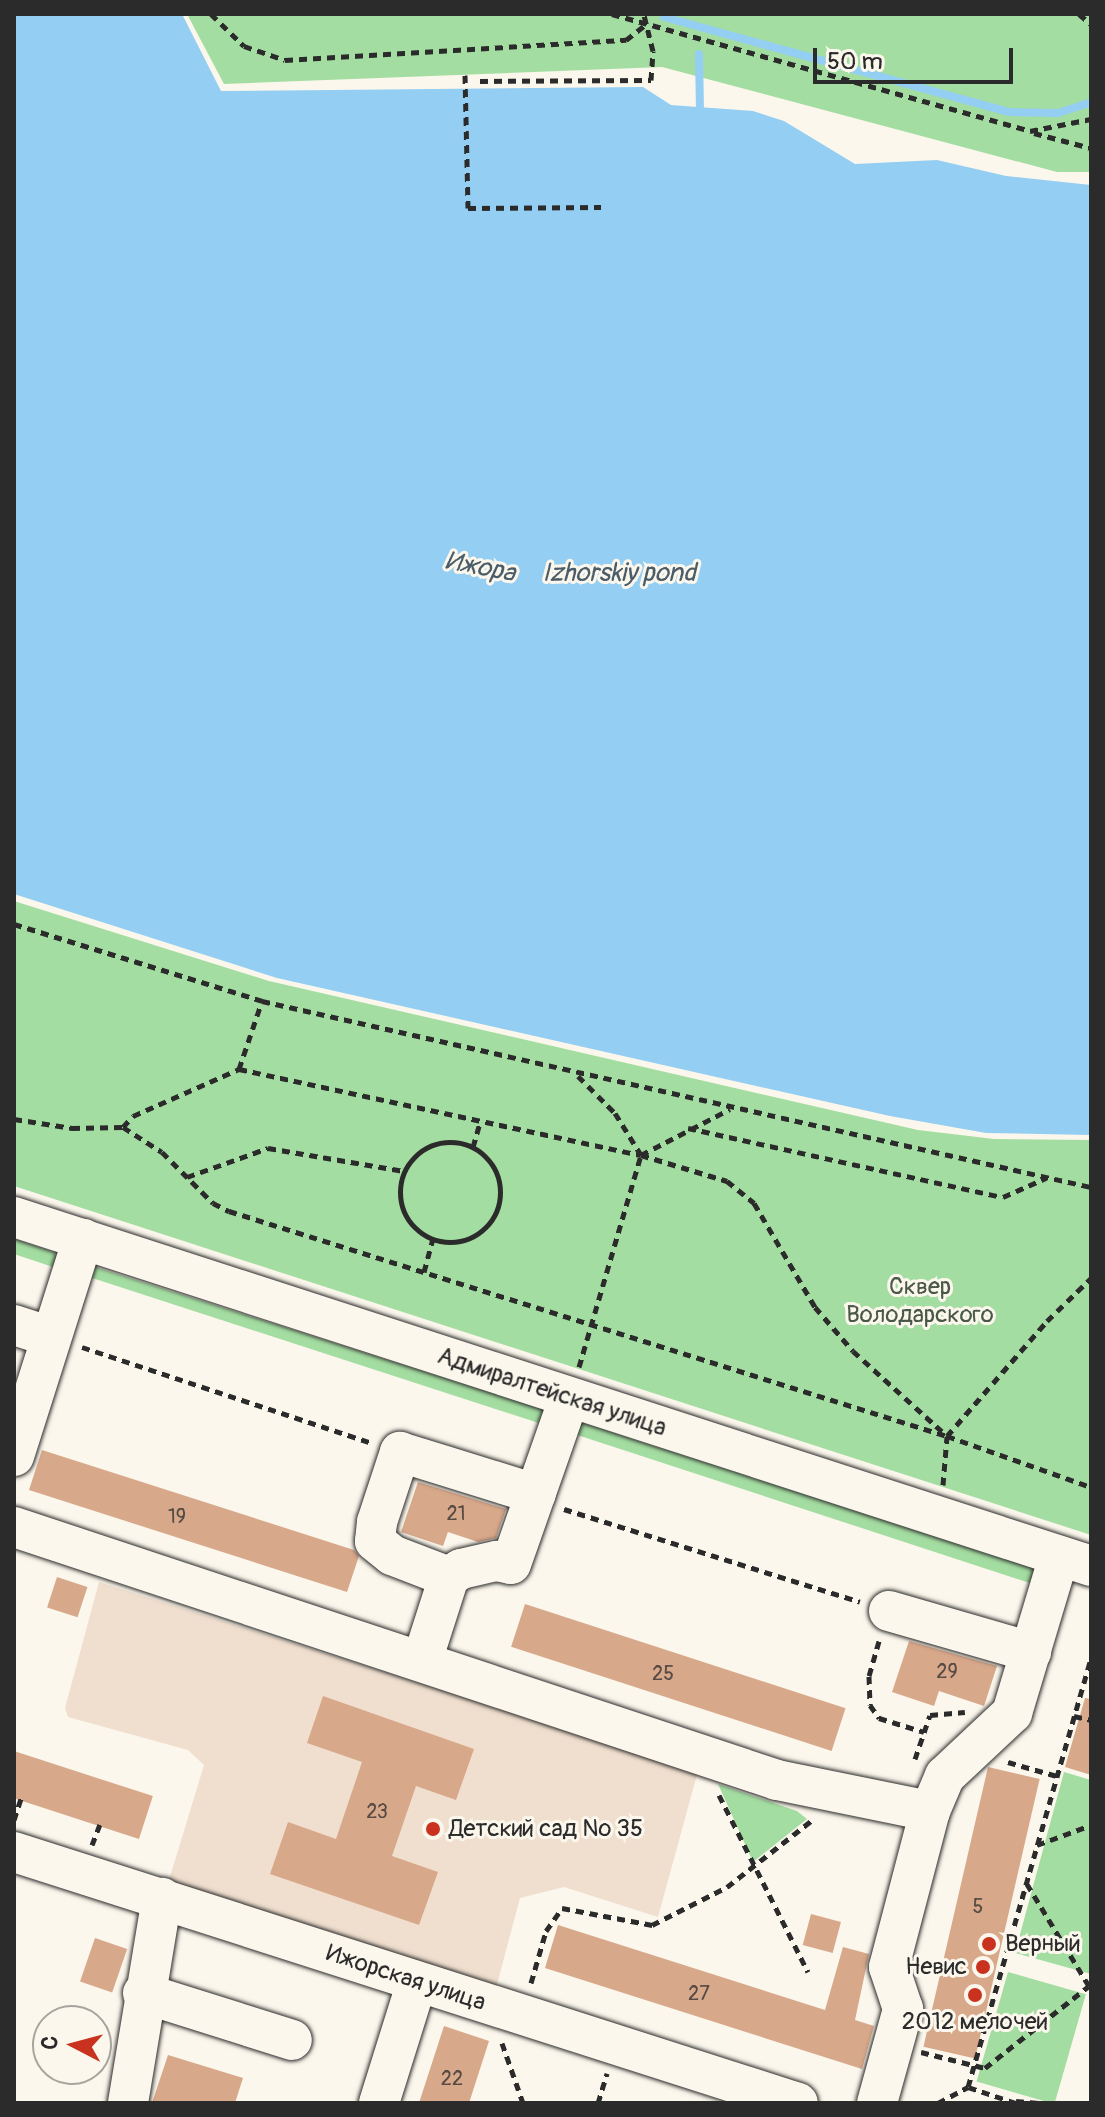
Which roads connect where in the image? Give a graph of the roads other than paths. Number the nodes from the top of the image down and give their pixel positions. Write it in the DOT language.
graph roads {
  1 [pos="14,1217"];
  2 [pos="83,1239"];
  3 [pos="14,1325"];
  4 [pos="51,1337"];
  5 [pos="572,1386"];
  6 [pos="17,1436"];
  7 [pos="536,1494"];
  8 [pos="14,1527"];
  9 [pos="1075,1561"];
  10 [pos="449,1577"];
  11 [pos="889,1611"];
  12 [pos="1031,1652"];
  13 [pos="422,1661"];
  14 [pos="930,1811"];
  15 [pos="14,1852"];
  16 [pos="162,1898"];
  17 [pos="417,1982"];
  18 [pos="143,1993"];
  19 [pos="292,2040"];
  20 [pos="128,2103"];
  21 [pos="379,2103"];
  22 [pos="798,2103"];
  23 [pos="877,2103"];
  1 -- 2 [label="street, Адмиралтейская улица"];
  2 -- 4 [label="street"];
  2 -- 5 [label="street, Адмиралтейская улица"];
  3 -- 4 [label="street"];
  4 -- 6 [label="street"];
  5 -- 7 [label="street"];
  5 -- 9 [label="street, Адмиралтейская улица"];
  7 -- 10 [label="street"];
  7 -- 10 [label="street"];
  8 -- 13 [label="street"];
  9 -- 12 [label="street"];
  10 -- 13 [label="street"];
  11 -- 12 [label="street"];
  12 -- 14 [label="street"];
  13 -- 14 [label="street"];
  14 -- 23 [label="street"];
  15 -- 16 [label="street, Ижорская улица"];
  16 -- 17 [label="street, Ижорская улица"];
  16 -- 18 [label="street"];
  17 -- 21 [label="street"];
  17 -- 22 [label="street, Ижорская улица"];
  18 -- 19 [label="street"];
  18 -- 20 [label="street"];
}
